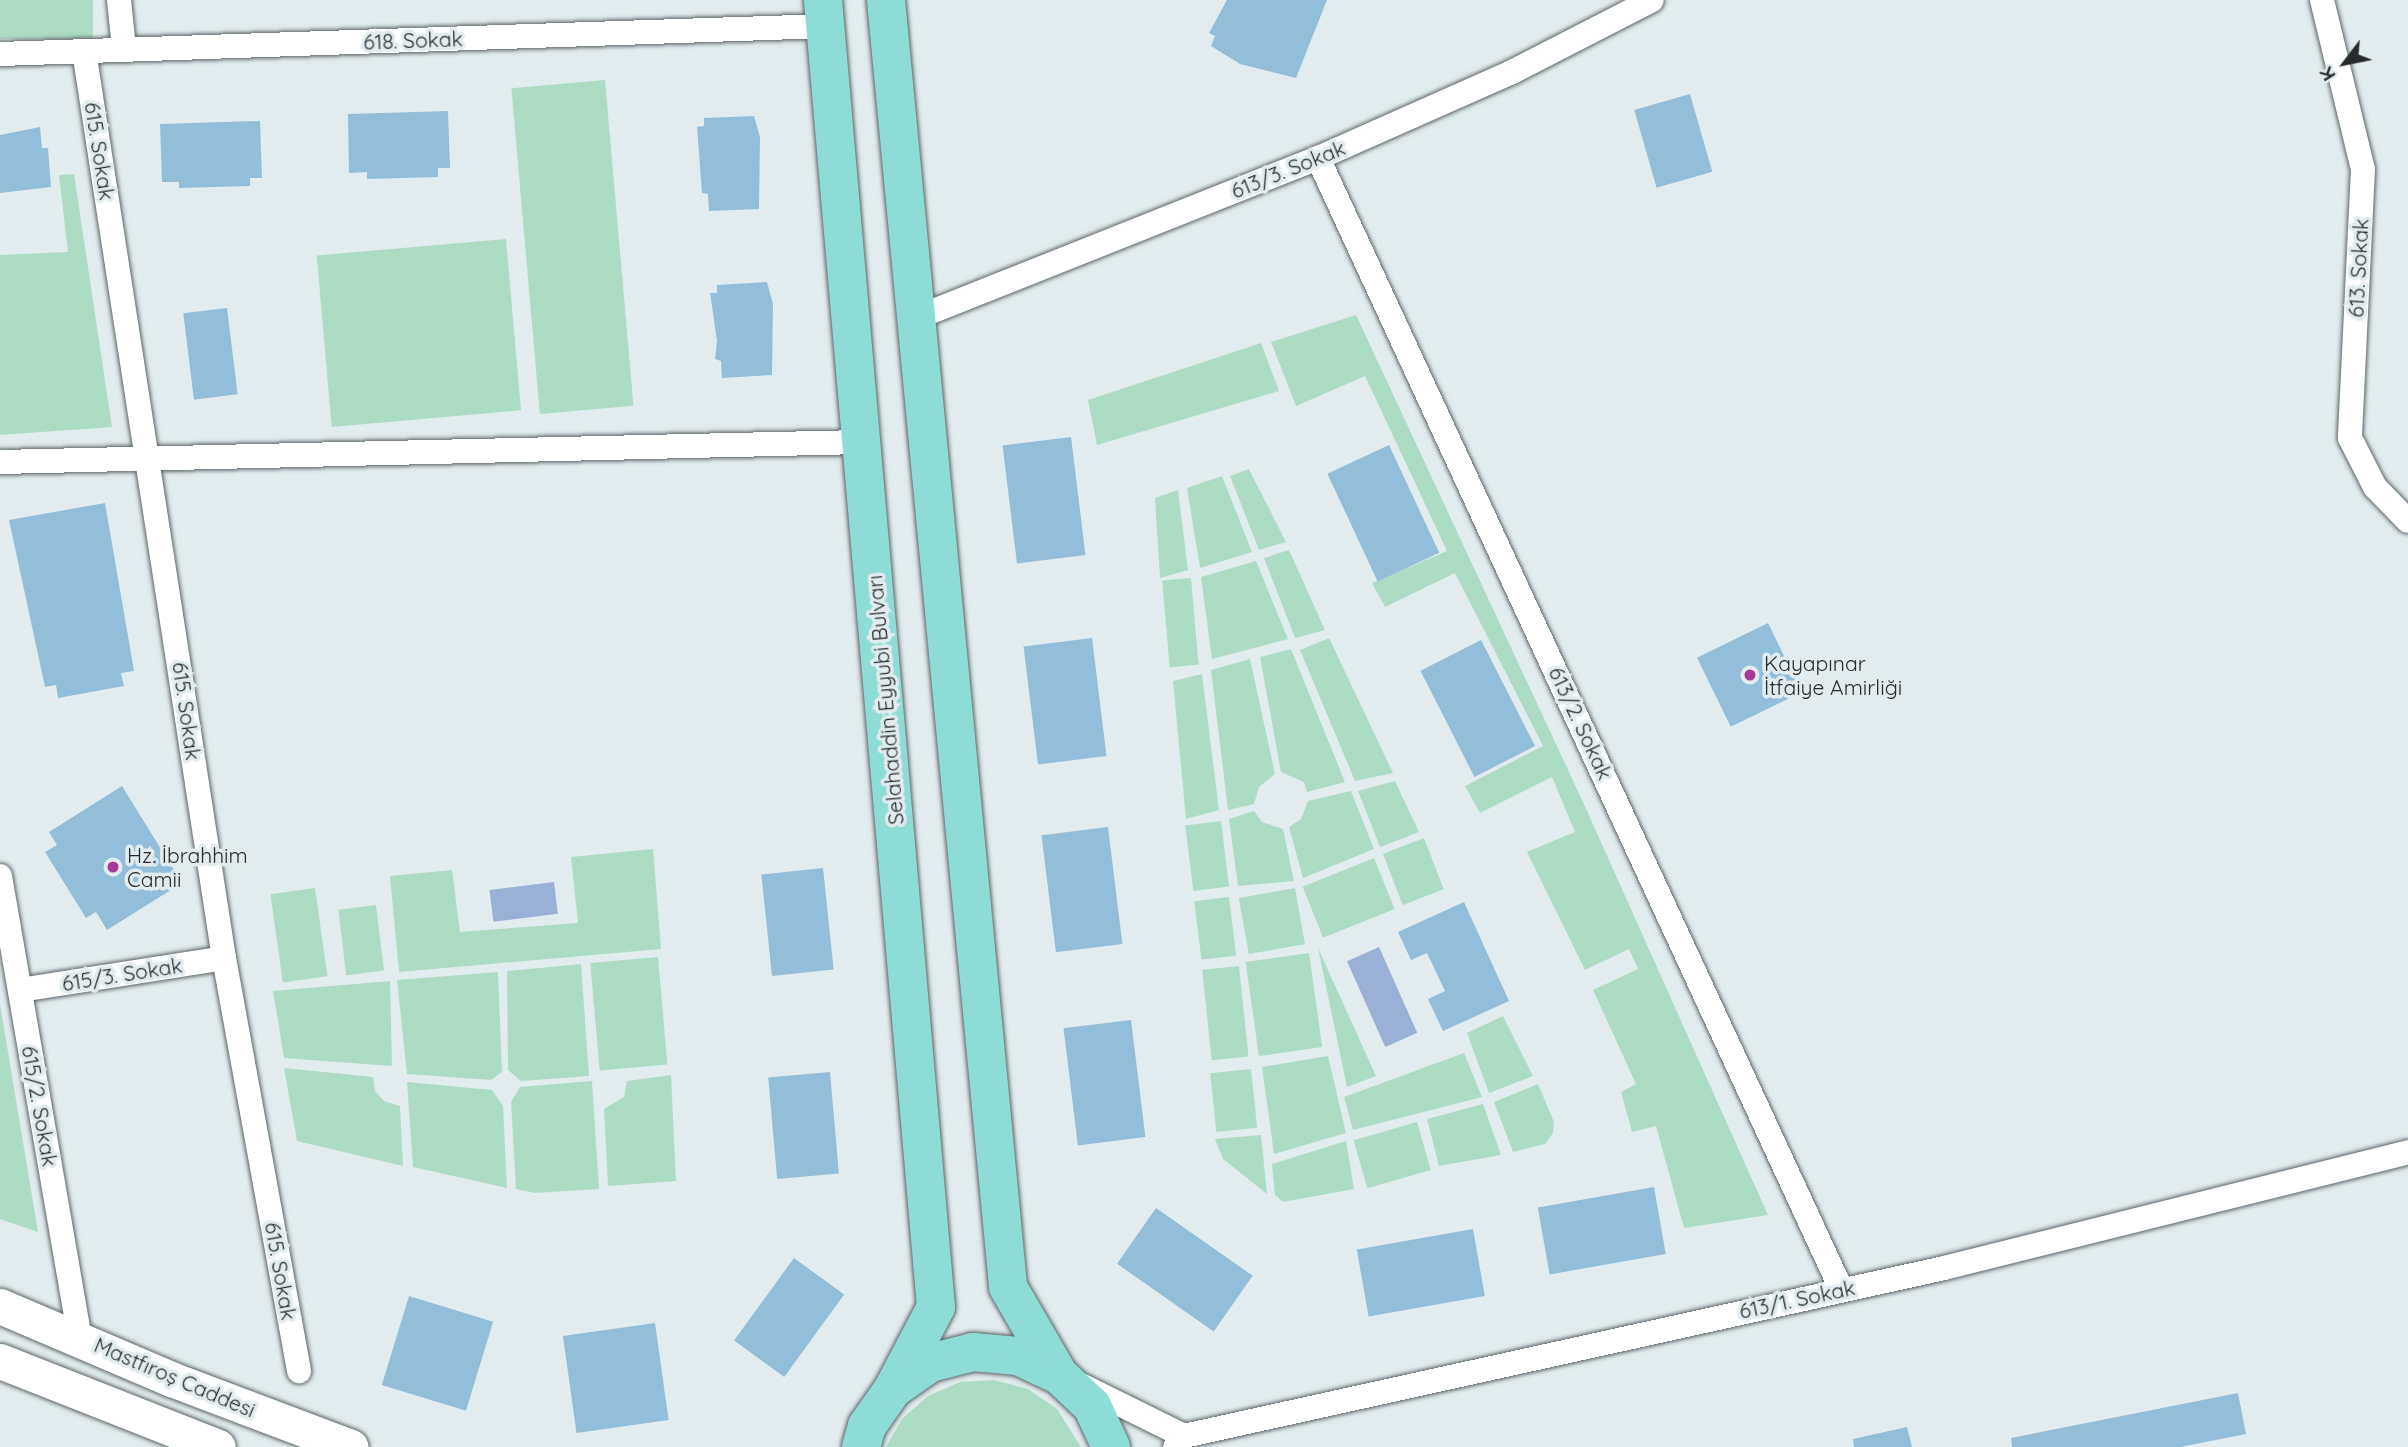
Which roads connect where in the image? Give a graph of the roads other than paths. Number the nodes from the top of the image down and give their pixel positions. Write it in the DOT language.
graph roads {
  1 [pos="119,0"];
  2 [pos="886,0"];
  3 [pos="1652,0"];
  4 [pos="2322,0"];
  5 [pos="824,13"];
  6 [pos="124,48"];
  7 [pos="84,51"];
  8 [pos="0,54"];
  9 [pos="1318,158"];
  10 [pos="916,318"];
  11 [pos="862,442"];
  12 [pos="149,457"];
  13 [pos="0,462"];
  14 [pos="2408,521"];
  15 [pos="0,876"];
  16 [pos="224,958"];
  17 [pos="20,990"];
  18 [pos="2408,1152"];
  19 [pos="1841,1289"];
  20 [pos="0,1306"];
  21 [pos="80,1337"];
  22 [pos="0,1361"];
  23 [pos="299,1371"];
  24 [pos="1059,1375"];
  25 [pos="893,1389"];
  26 [pos="856,1440"];
  27 [pos="1179,1442"];
  28 [pos="218,1447"];
  29 [pos="351,1447"];
  30 [pos="1111,1447"];
  1 -- 6 [label="street"];
  2 -- 10 [label="main road"];
  3 -- 9 [label="street, 613/3. Sokak"];
  4 -- 14 [label="street, 613. Sokak"];
  5 -- 6 [label="street, 618. Sokak"];
  5 -- 11 [label="main road, Selahaddin Eyyubi Bulvarı"];
  6 -- 7 [label="street, 618. Sokak"];
  7 -- 8 [label="street, 618. Sokak"];
  7 -- 12 [label="street, 615. Sokak"];
  9 -- 10 [label="street, 613/3. Sokak"];
  9 -- 19 [label="street, 613/2. Sokak"];
  10 -- 24 [label="main road"];
  11 -- 12 [label="street"];
  11 -- 25 [label="main road, Selahaddin Eyyubi Bulvarı"];
  12 -- 13 [label="street"];
  12 -- 16 [label="street, 615. Sokak"];
  15 -- 17 [label="street, 615/2. Sokak"];
  16 -- 17 [label="street, 615/3. Sokak"];
  16 -- 23 [label="street, 615. Sokak"];
  17 -- 21 [label="street, 615/2. Sokak"];
  18 -- 19 [label="street, 613/1. Sokak"];
  19 -- 27 [label="street, 613/1. Sokak"];
  20 -- 21 [label="main road, Mastfıroş Caddesi"];
  21 -- 29 [label="main road, Mastfıroş Caddesi"];
  22 -- 28 [label="main road"];
  24 -- 25 [label="main road"];
  24 -- 27 [label="street"];
  24 -- 30 [label="main road"];
  25 -- 26 [label="main road"];
}
